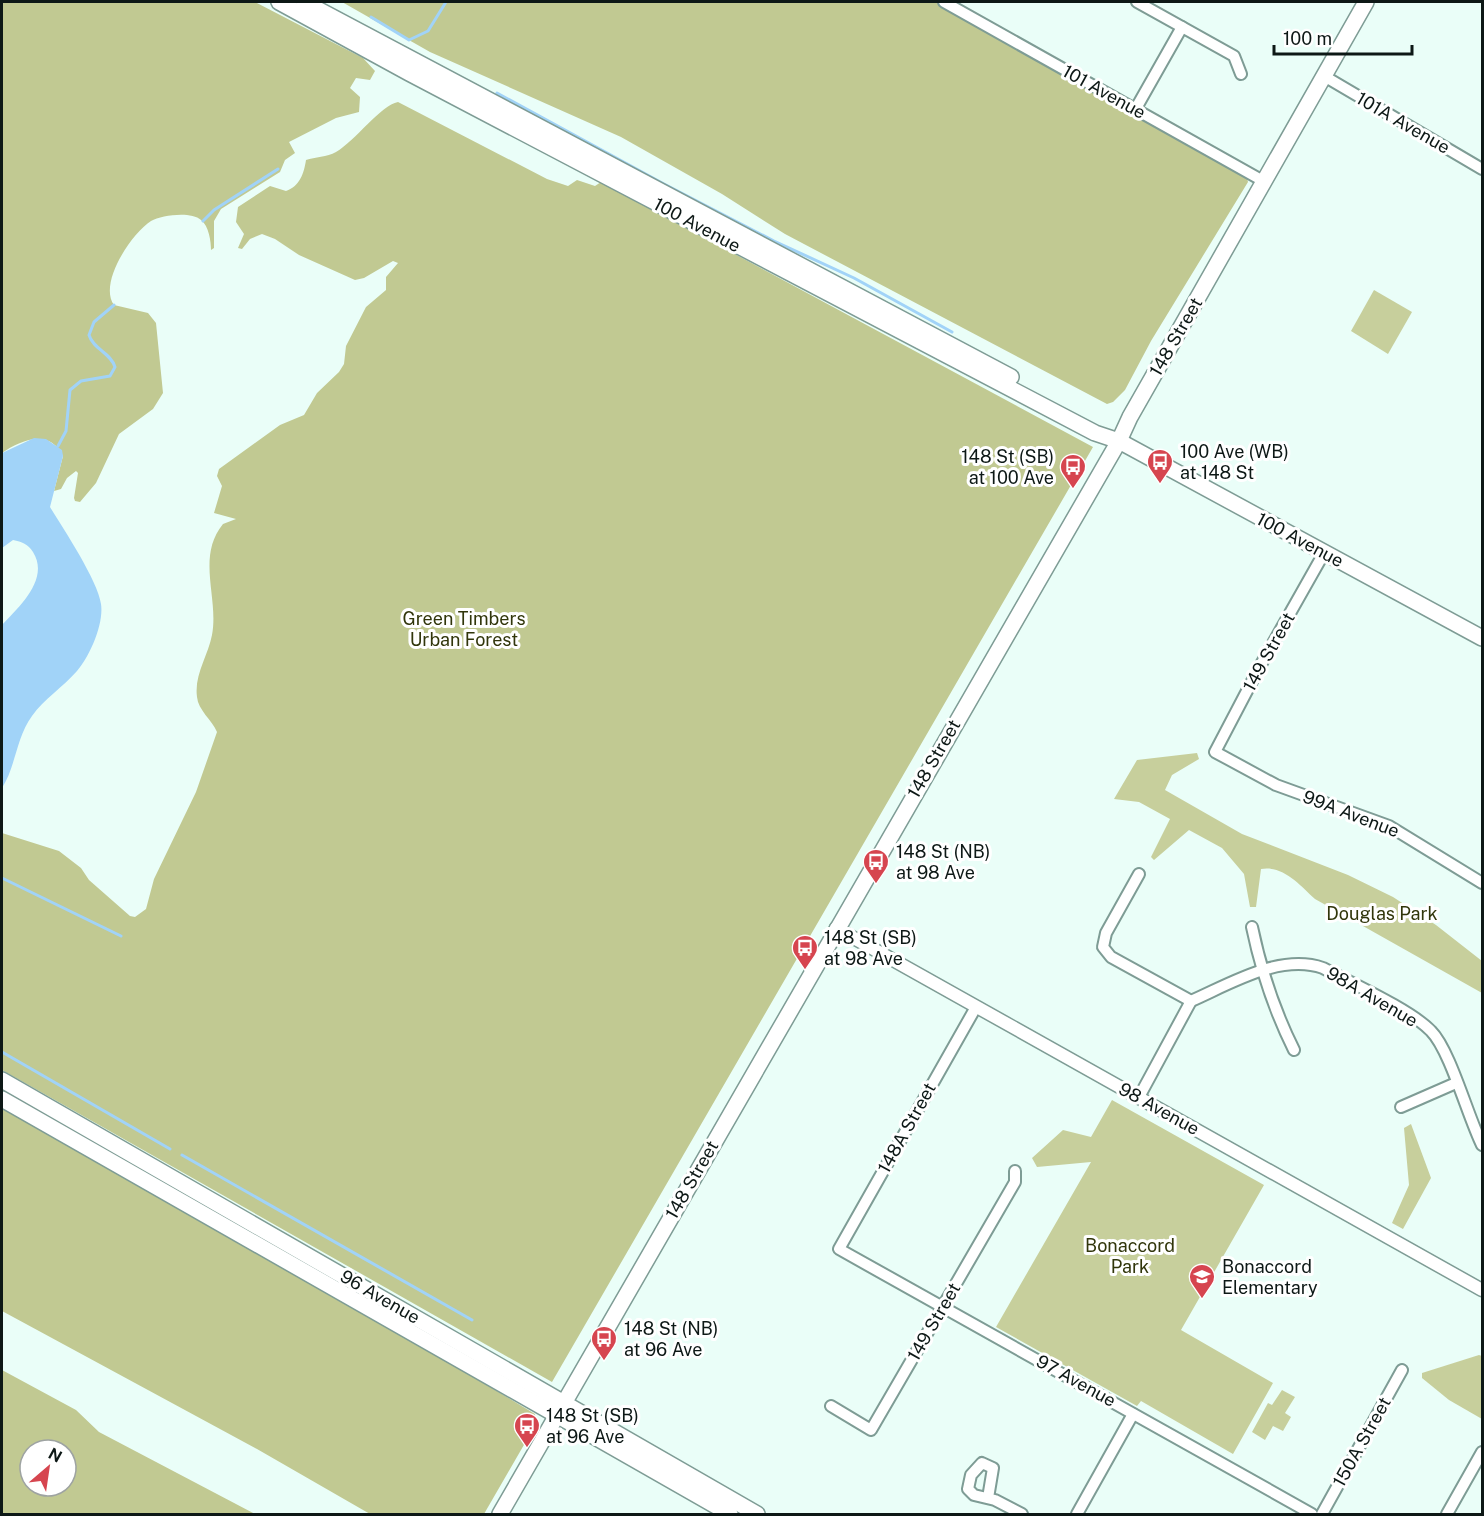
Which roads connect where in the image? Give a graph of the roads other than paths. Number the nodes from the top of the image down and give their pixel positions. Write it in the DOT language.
graph roads {
  1 [pos="279,2"];
  2 [pos="304,2"];
  3 [pos="944,2"];
  4 [pos="1137,2"];
  5 [pos="1366,2"];
  6 [pos="1182,27"];
  7 [pos="1241,74"];
  8 [pos="1324,76"];
  9 [pos="1135,110"];
  10 [pos="1482,169"];
  11 [pos="1265,182"];
  12 [pos="1119,441"];
  13 [pos="1324,553"];
  14 [pos="1482,638"];
  15 [pos="1215,752"];
  16 [pos="1140,874"];
  17 [pos="1482,883"];
  18 [pos="1252,927"];
  19 [pos="836,928"];
  20 [pos="1261,971"];
  21 [pos="1191,1001"];
  22 [pos="976,1007"];
  23 [pos="1294,1050"];
  24 [pos="2,1080"];
  25 [pos="1456,1083"];
  26 [pos="1139,1097"];
  27 [pos="2,1098"];
  28 [pos="1401,1107"];
  29 [pos="1482,1145"];
  30 [pos="1015,1171"];
  31 [pos="839,1249"];
  32 [pos="1482,1290"];
  33 [pos="942,1306"];
  34 [pos="1402,1370"];
  35 [pos="831,1406"];
  36 [pos="560,1410"];
  37 [pos="1133,1414"];
  38 [pos="1482,1452"];
  39 [pos="988,1498"];
  40 [pos="500,1515"];
  41 [pos="730,1515"];
  42 [pos="757,1515"];
  43 [pos="1022,1515"];
  44 [pos="1077,1515"];
  45 [pos="1312,1515"];
  46 [pos="1322,1515"];
  47 [pos="1447,1515"];
  1 -- 12 [label="main road, 100 Avenue"];
  2 -- 12 [label="main road, 100 Avenue"];
  3 -- 9 [label="street, 101 Avenue"];
  4 -- 6 [label="street"];
  5 -- 8 [label="main road, 148 Street"];
  6 -- 7 [label="street"];
  6 -- 9 [label="street"];
  8 -- 10 [label="street, 101A Avenue"];
  8 -- 11 [label="main road, 148 Street"];
  9 -- 11 [label="street, 101 Avenue"];
  11 -- 12 [label="main road, 148 Street"];
  12 -- 13 [label="main road, 100 Avenue"];
  12 -- 19 [label="main road, 148 Street"];
  13 -- 14 [label="main road, 100 Avenue"];
  13 -- 15 [label="street, 149 Street"];
  15 -- 17 [label="street, 99A Avenue"];
  16 -- 21 [label="street"];
  18 -- 20 [label="street"];
  19 -- 22 [label="street, 98 Avenue"];
  19 -- 36 [label="main road, 148 Street"];
  20 -- 21 [label="street, 98A Avenue"];
  20 -- 23 [label="street"];
  20 -- 25 [label="street, 98A Avenue"];
  21 -- 26 [label="street"];
  22 -- 26 [label="street, 98 Avenue"];
  22 -- 31 [label="street, 148A Street"];
  24 -- 36 [label="main road, 96 Avenue"];
  25 -- 28 [label="street"];
  25 -- 29 [label="street, 98A Avenue"];
  26 -- 32 [label="street, 98 Avenue"];
  27 -- 36 [label="main road, 96 Avenue"];
  30 -- 33 [label="street, 149 Street"];
  31 -- 33 [label="street, 97 Avenue"];
  33 -- 35 [label="street, 149 Street"];
  33 -- 37 [label="street, 97 Avenue"];
  34 -- 46 [label="street, 150A Street"];
  36 -- 40 [label="main road, 148 Street"];
  36 -- 41 [label="main road, 96 Avenue"];
  36 -- 42 [label="main road, 96 Avenue"];
  37 -- 44 [label="street"];
  37 -- 45 [label="street, 97 Avenue"];
  38 -- 47 [label="street"];
  39 -- 43 [label="street"];
}
